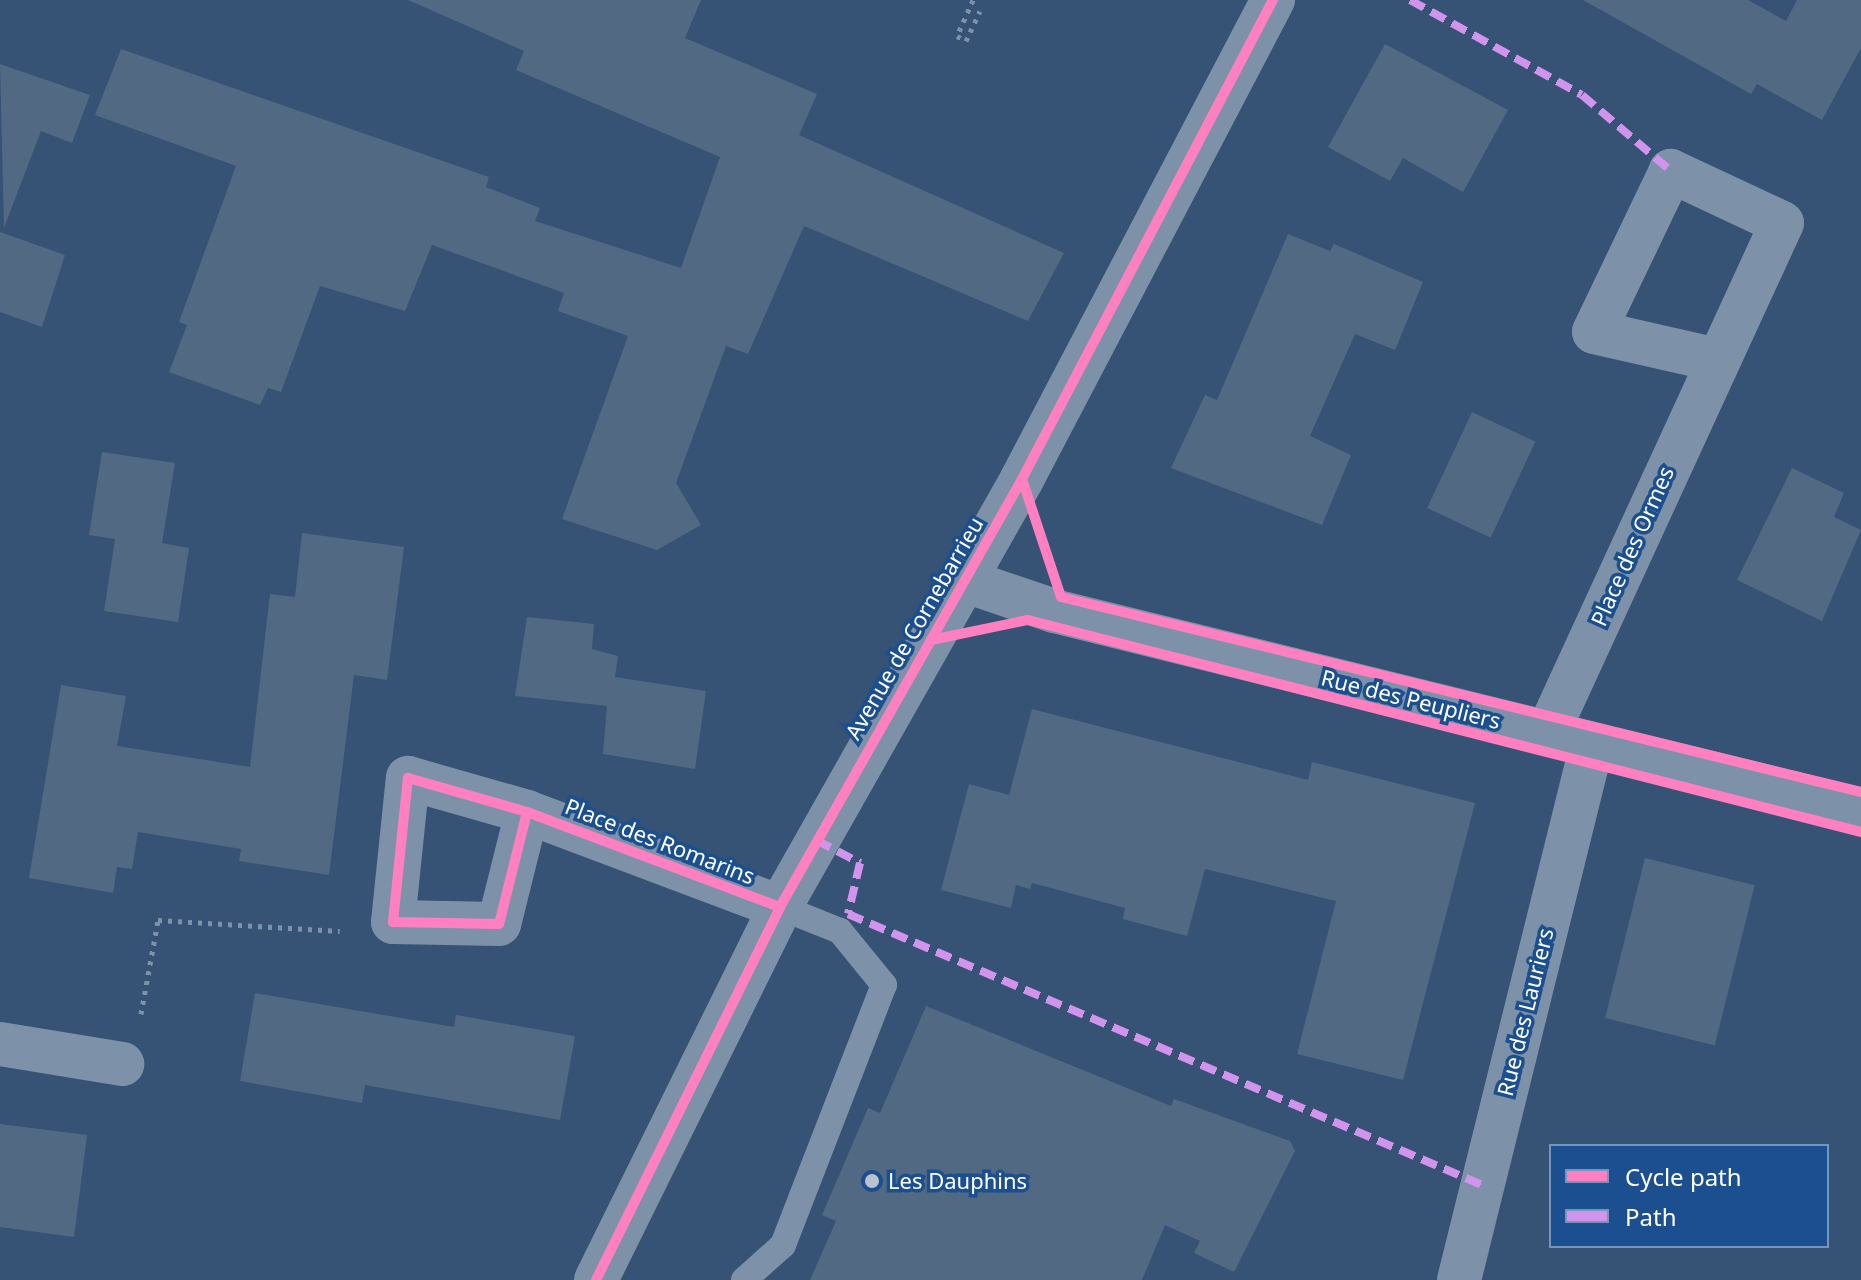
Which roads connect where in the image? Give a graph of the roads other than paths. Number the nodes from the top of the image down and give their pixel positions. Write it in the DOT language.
graph roads {
  1 [pos="1273,0"];
  2 [pos="1717,360"];
  3 [pos="963,580"];
  4 [pos="1548,732"];
  5 [pos="1592,744"];
  6 [pos="1861,810"];
  7 [pos="527,812"];
  8 [pos="780,907"];
  9 [pos="0,1044"];
  10 [pos="122,1064"];
  11 [pos="607,1277"];
  12 [pos="744,1280"];
  13 [pos="1459,1280"];
  1 -- 3 [label="street, Avenue de Cornebarrieu"];
  2 -- 2 [label="street, Place des Ormes"];
  2 -- 4 [label="street, Place des Ormes"];
  3 -- 4 [label="street, Rue des Peupliers"];
  3 -- 8 [label="street, Avenue de Cornebarrieu"];
  4 -- 5 [label="street, Rue des Peupliers"];
  5 -- 6 [label="street, Rue des Peupliers"];
  5 -- 13 [label="street, Rue des Lauriers"];
  7 -- 7 [label="street, Place des Romarins"];
  7 -- 8 [label="street, Place des Romarins"];
  8 -- 11 [label="street, Avenue de Cornebarrieu"];
  8 -- 12 [label="lane"];
  9 -- 10 [label="street"];
}
